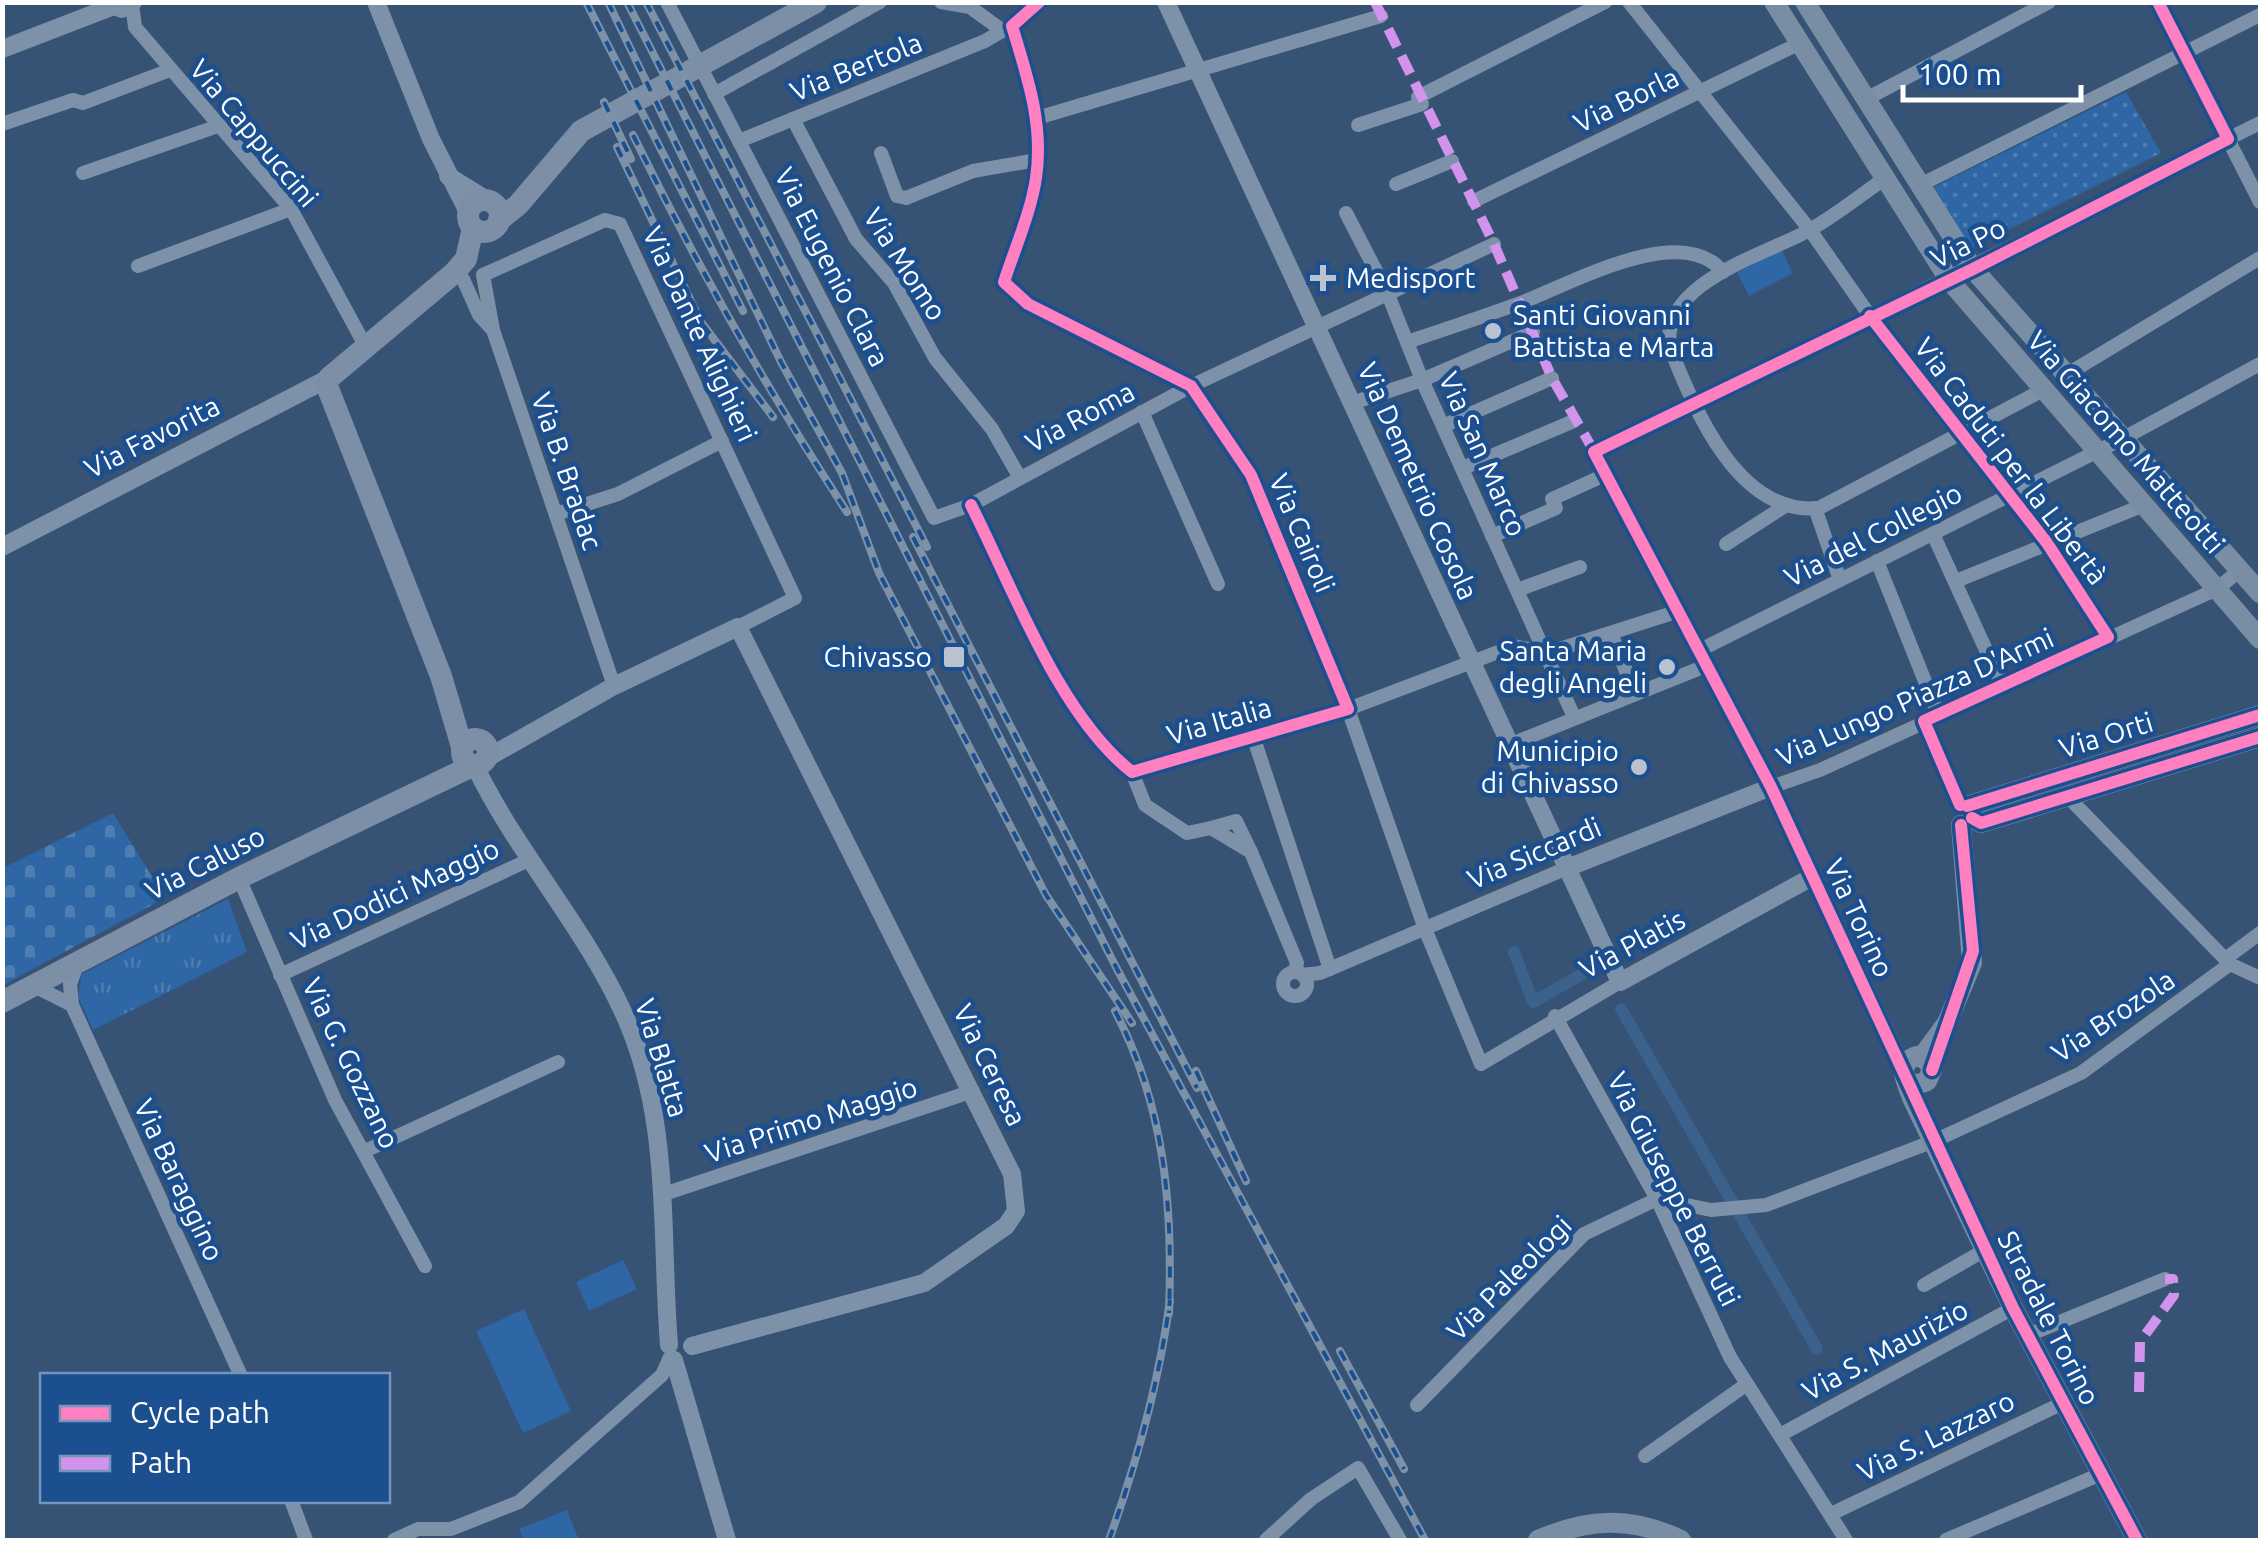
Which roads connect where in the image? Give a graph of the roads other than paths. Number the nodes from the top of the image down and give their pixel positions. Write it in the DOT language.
graph roads {
  1 [pos="376,2"];
  2 [pos="667,2"];
  3 [pos="816,2"];
  4 [pos="880,2"];
  5 [pos="940,2"];
  6 [pos="1039,2"];
  7 [pos="1166,2"];
  8 [pos="1604,2"];
  9 [pos="1629,2"];
  10 [pos="1774,2"];
  11 [pos="2049,2"];
  12 [pos="2158,2"];
  13 [pos="133,3"];
  14 [pos="1807,3"];
  15 [pos="105,4"];
  16 [pos="2260,15"];
  17 [pos="1381,16"];
  18 [pos="1007,28"];
  19 [pos="1800,43"];
  20 [pos="2,49"];
  21 [pos="2184,53"];
  22 [pos="1197,69"];
  23 [pos="170,70"];
  24 [pos="1698,93"];
  25 [pos="714,94"];
  26 [pos="1866,98"];
  27 [pos="1037,118"];
  28 [pos="793,119"];
  29 [pos="2,124"];
  30 [pos="2260,124"];
  31 [pos="1358,125"];
  32 [pos="218,126"];
  33 [pos="2228,139"];
  34 [pos="739,141"];
  35 [pos="881,153"];
  36 [pos="1037,160"];
  37 [pos="1452,161"];
  38 [pos="83,174"];
  39 [pos="1886,178"];
  40 [pos="1396,184"];
  41 [pos="1920,185"];
  42 [pos="1474,201"];
  43 [pos="2260,202"];
  44 [pos="291,210"];
  45 [pos="1346,213"];
  46 [pos="484,216"];
  47 [pos="1810,230"];
  48 [pos="1494,244"];
  49 [pos="2260,258"];
  50 [pos="138,266"];
  51 [pos="1974,270"];
  52 [pos="1723,272"];
  53 [pos="463,278"];
  54 [pos="1950,281"];
  55 [pos="1387,292"];
  56 [pos="1870,316"];
  57 [pos="1316,324"];
  58 [pos="493,330"];
  59 [pos="1533,332"];
  60 [pos="1407,342"];
  61 [pos="370,347"];
  62 [pos="2260,364"];
  63 [pos="2066,375"];
  64 [pos="328,378"];
  65 [pos="1552,378"];
  66 [pos="1422,380"];
  67 [pos="1190,386"];
  68 [pos="2043,390"];
  69 [pos="1352,403"];
  70 [pos="1692,406"];
  71 [pos="1142,412"];
  72 [pos="1574,421"];
  73 [pos="1443,426"];
  74 [pos="1964,435"];
  75 [pos="2122,439"];
  76 [pos="722,441"];
  77 [pos="2096,452"];
  78 [pos="1463,468"];
  79 [pos="1608,474"];
  80 [pos="1020,478"];
  81 [pos="2009,496"];
  82 [pos="971,504"];
  83 [pos="2144,504"];
  84 [pos="1785,506"];
  85 [pos="1815,508"];
  86 [pos="556,514"];
  87 [pos="1932,534"];
  88 [pos="1492,536"];
  89 [pos="1726,544"];
  90 [pos="2047,544"];
  91 [pos="2,547"];
  92 [pos="1877,561"];
  93 [pos="1580,567"];
  94 [pos="2240,570"];
  95 [pos="1840,580"];
  96 [pos="1956,581"];
  97 [pos="1218,584"];
  98 [pos="2216,589"];
  99 [pos="1517,590"];
  100 [pos="2260,593"];
  101 [pos="795,598"];
  102 [pos="1676,612"];
  103 [pos="738,627"];
  104 [pos="1611,634"];
  105 [pos="2108,637"];
  106 [pos="2260,639"];
  107 [pos="1700,650"];
  108 [pos="1547,653"];
  109 [pos="1470,661"];
  110 [pos="1708,665"];
  111 [pos="2002,685"];
  112 [pos="614,686"];
  113 [pos="1634,693"];
  114 [pos="1348,709"];
  115 [pos="2260,715"];
  116 [pos="1574,717"];
  117 [pos="1931,718"];
  118 [pos="1253,736"];
  119 [pos="2260,737"];
  120 [pos="1509,745"];
  121 [pos="474,753"];
  122 [pos="1132,772"];
  123 [pos="1772,787"];
  124 [pos="2068,796"];
  125 [pos="1965,813"];
  126 [pos="531,859"];
  127 [pos="1567,868"];
  128 [pos="1812,877"];
  129 [pos="239,878"];
  130 [pos="1425,929"];
  131 [pos="2260,933"];
  132 [pos="2228,962"];
  133 [pos="1325,971"];
  134 [pos="280,975"];
  135 [pos="2260,978"];
  136 [pos="1620,982"];
  137 [pos="57,991"];
  138 [pos="2,1002"];
  139 [pos="1555,1016"];
  140 [pos="558,1062"];
  141 [pos="1481,1064"];
  142 [pos="1918,1072"];
  143 [pos="973,1091"];
  144 [pos="1934,1141"];
  145 [pos="365,1151"];
  146 [pos="664,1194"];
  147 [pos="1657,1200"];
  148 [pos="1985,1250"];
  149 [pos="425,1266"];
  150 [pos="2164,1279"];
  151 [pos="1924,1284"];
  152 [pos="2013,1308"];
  153 [pos="2028,1336"];
  154 [pos="679,1353"];
  155 [pos="240,1373"];
  156 [pos="1747,1384"];
  157 [pos="2063,1403"];
  158 [pos="1417,1405"];
  159 [pos="1780,1435"];
  160 [pos="1646,1456"];
  161 [pos="2101,1474"];
  162 [pos="292,1503"];
  163 [pos="1831,1514"];
  164 [pos="306,1540"];
  165 [pos="394,1540"];
  166 [pos="727,1540"];
  167 [pos="1266,1540"];
  168 [pos="1400,1540"];
  169 [pos="1538,1540"];
  170 [pos="1681,1540"];
  171 [pos="1846,1540"];
  172 [pos="1946,1540"];
  173 [pos="2137,1540"];
  1 -- 46 [label="street"];
  2 -- 25 [label="street, Via Eugenio Clara"];
  3 -- 46 [label="main road"];
  4 -- 25 [label="street"];
  5 -- 18 [label="street"];
  6 -- 18 [label="street, Via Bertola"];
  7 -- 22 [label="street, Via Demetrio Cosola"];
  8 -- 31 [label="street"];
  9 -- 24 [label="street, Via Caduti per la Libertà"];
  10 -- 19 [label="main road, Via Giacomo Matteotti"];
  11 -- 26 [label="street"];
  12 -- 21 [label="street"];
  13 -- 15 [label="street"];
  13 -- 23 [label="street, Via Cappuccini"];
  14 -- 26 [label="main road, Via Giacomo Matteotti"];
  15 -- 20 [label="street"];
  16 -- 21 [label="street"];
  17 -- 22 [label="street"];
  18 -- 27 [label="street"];
  18 -- 28 [label="street, Via Bertola"];
  19 -- 24 [label="street, Via Borla"];
  19 -- 39 [label="main road, Via Giacomo Matteotti"];
  21 -- 33 [label="street"];
  21 -- 41 [label="street"];
  22 -- 27 [label="street"];
  22 -- 57 [label="street, Via Demetrio Cosola"];
  23 -- 29 [label="street"];
  23 -- 32 [label="street, Via Cappuccini"];
  24 -- 42 [label="street, Via Borla"];
  24 -- 47 [label="street, Via Caduti per la Libertà"];
  25 -- 34 [label="street, Via Eugenio Clara"];
  26 -- 41 [label="main road, Via Giacomo Matteotti"];
  27 -- 36 [label="street"];
  28 -- 34 [label="street, Via Bertola"];
  28 -- 80 [label="street, Via Momo"];
  30 -- 33 [label="street, Via Po"];
  32 -- 38 [label="street"];
  32 -- 44 [label="street, Via Cappuccini"];
  33 -- 43 [label="street"];
  33 -- 51 [label="street, Via Po"];
  34 -- 82 [label="street, Via Eugenio Clara"];
  35 -- 36 [label="street"];
  36 -- 67 [label="street"];
  37 -- 40 [label="street"];
  39 -- 47 [label="street"];
  39 -- 54 [label="main road, Via Giacomo Matteotti"];
  41 -- 51 [label="main road, Via Giacomo Matteotti"];
  44 -- 50 [label="street"];
  44 -- 61 [label="street, Via Cappuccini"];
  45 -- 55 [label="street, Via San Marco"];
  46 -- 53 [label="main road"];
  46 -- 61 [label="main road"];
  47 -- 52 [label="street"];
  47 -- 56 [label="street, Via Caduti per la Libertà"];
  48 -- 55 [label="street"];
  49 -- 63 [label="street"];
  51 -- 54 [label="street, Via Po"];
  51 -- 63 [label="main road, Via Giacomo Matteotti"];
  52 -- 60 [label="street"];
  52 -- 70 [label="street"];
  53 -- 58 [label="street, Via B. Bradac"];
  53 -- 61 [label="main road"];
  54 -- 56 [label="street, Via Po"];
  54 -- 68 [label="main road, Via Giacomo Matteotti"];
  55 -- 57 [label="street"];
  55 -- 60 [label="street, Via San Marco"];
  56 -- 70 [label="street, Via Po"];
  56 -- 74 [label="street, Via Caduti per la Libertà"];
  57 -- 67 [label="street, Via Roma"];
  57 -- 69 [label="street, Via Demetrio Cosola"];
  58 -- 76 [label="street, Via Dante Alighieri"];
  58 -- 86 [label="street, Via B. Bradac"];
  59 -- 66 [label="street"];
  60 -- 66 [label="street, Via San Marco"];
  61 -- 64 [label="main road"];
  62 -- 75 [label="street, Via del Collegio"];
  63 -- 75 [label="main road, Via Giacomo Matteotti"];
  64 -- 91 [label="street, Via Favorita"];
  64 -- 121 [label="main road"];
  65 -- 73 [label="street"];
  66 -- 69 [label="street"];
  66 -- 73 [label="street, Via San Marco"];
  67 -- 71 [label="street, Via Roma"];
  67 -- 114 [label="street, Via Cairoli"];
  68 -- 74 [label="street"];
  68 -- 77 [label="main road, Via Giacomo Matteotti"];
  69 -- 109 [label="street, Via Demetrio Cosola"];
  70 -- 84 [label="street"];
  71 -- 80 [label="street, Via Roma"];
  71 -- 97 [label="street"];
  72 -- 78 [label="street"];
  73 -- 78 [label="street, Via San Marco"];
  74 -- 81 [label="street, Via Caduti per la Libertà"];
  74 -- 85 [label="street"];
  75 -- 77 [label="street, Via del Collegio"];
  75 -- 94 [label="main road, Via Giacomo Matteotti"];
  76 -- 86 [label="street"];
  76 -- 101 [label="street, Via Dante Alighieri"];
  77 -- 81 [label="street, Via del Collegio"];
  77 -- 83 [label="main road, Via Giacomo Matteotti"];
  78 -- 88 [label="street, Via San Marco"];
  79 -- 88 [label="street"];
  80 -- 82 [label="street, Via Roma"];
  81 -- 87 [label="street, Via del Collegio"];
  81 -- 90 [label="street, Via Caduti per la Libertà"];
  82 -- 122 [label="street"];
  83 -- 90 [label="street"];
  83 -- 98 [label="main road, Via Giacomo Matteotti"];
  84 -- 85 [label="street"];
  84 -- 89 [label="street"];
  85 -- 95 [label="street"];
  86 -- 112 [label="street, Via B. Bradac"];
  87 -- 92 [label="street, Via del Collegio"];
  87 -- 96 [label="street"];
  88 -- 99 [label="street, Via San Marco"];
  90 -- 96 [label="street"];
  90 -- 105 [label="street, Via Caduti per la Libertà"];
  92 -- 95 [label="street, Via del Collegio"];
  92 -- 117 [label="street"];
  93 -- 99 [label="street"];
  94 -- 98 [label="street, Via Lungo Piazza D'Armi"];
  94 -- 100 [label="main road, Via Giacomo Matteotti"];
  95 -- 107 [label="street, Via del Collegio"];
  96 -- 111 [label="street"];
  98 -- 105 [label="street, Via Lungo Piazza D'Armi"];
  98 -- 106 [label="main road, Via Giacomo Matteotti"];
  99 -- 108 [label="street, Via San Marco"];
  101 -- 103 [label="street, Via Caluso"];
  102 -- 104 [label="street, Via Italia"];
  103 -- 112 [label="street, Via Caluso"];
  103 -- 143 [label="street, Via Ceresa"];
  104 -- 108 [label="street, Via Italia"];
  104 -- 113 [label="street"];
  105 -- 111 [label="street, Via Lungo Piazza D'Armi"];
  108 -- 109 [label="street, Via Italia"];
  108 -- 116 [label="street, Via San Marco"];
  109 -- 114 [label="street, Via Italia"];
  109 -- 120 [label="street, Via Demetrio Cosola"];
  110 -- 113 [label="street"];
  111 -- 117 [label="street, Via Lungo Piazza D'Armi"];
  112 -- 121 [label="street, Via Caluso"];
  113 -- 116 [label="street"];
  114 -- 118 [label="street, Via Italia"];
  114 -- 130 [label="street, Via Cairoli"];
  115 -- 125 [label="main road, Via Orti"];
  116 -- 120 [label="street"];
  117 -- 123 [label="street, Via Lungo Piazza D'Armi"];
  117 -- 125 [label="street"];
  118 -- 122 [label="street, Via Italia"];
  118 -- 133 [label="street"];
  119 -- 124 [label="main road, Via Orti"];
  120 -- 127 [label="street, Via Demetrio Cosola"];
  121 -- 126 [label="street, Via Blatta"];
  121 -- 129 [label="main road, Via Caluso"];
  122 -- 133 [label="street, Via Siccardi"];
  123 -- 127 [label="street, Via Siccardi"];
  123 -- 128 [label="street, Via Torino"];
  124 -- 125 [label="main road, Via Orti"];
  124 -- 132 [label="street"];
  125 -- 142 [label="main road"];
  126 -- 134 [label="street, Via Dodici Maggio"];
  126 -- 146 [label="street, Via Blatta"];
  127 -- 130 [label="street, Via Siccardi"];
  127 -- 136 [label="street, Via Demetrio Cosola"];
  128 -- 136 [label="street, Via Platis"];
  128 -- 142 [label="street, Via Torino"];
  129 -- 134 [label="street, Via G. Gozzano"];
  129 -- 137 [label="main road, Via Caluso"];
  130 -- 133 [label="street, Via Siccardi"];
  130 -- 141 [label="street, Via Cairoli"];
  131 -- 132 [label="street, Via Brozola"];
  132 -- 135 [label="street"];
  132 -- 144 [label="street, Via Brozola"];
  134 -- 145 [label="street, Via G. Gozzano"];
  136 -- 139 [label="street, Via Platis"];
  137 -- 138 [label="main road, Via Caluso"];
  137 -- 155 [label="street, Via Baraggino"];
  139 -- 141 [label="street, Via Platis"];
  139 -- 147 [label="street, Via Giuseppe Berruti"];
  140 -- 145 [label="street"];
  142 -- 144 [label="main road, Stradale Torino"];
  143 -- 146 [label="street, Via Primo Maggio"];
  143 -- 154 [label="street, Via Ceresa"];
  144 -- 147 [label="street"];
  144 -- 148 [label="main road, Stradale Torino"];
  145 -- 149 [label="street, Via G. Gozzano"];
  146 -- 154 [label="street, Via Blatta"];
  147 -- 156 [label="street, Via Giuseppe Berruti"];
  147 -- 158 [label="street, Via Paleologi"];
  148 -- 151 [label="street"];
  148 -- 152 [label="main road, Stradale Torino"];
  150 -- 153 [label="street"];
  152 -- 153 [label="main road, Stradale Torino"];
  152 -- 159 [label="street, Via S. Maurizio"];
  153 -- 157 [label="main road, Stradale Torino"];
  154 -- 165 [label="street"];
  154 -- 166 [label="street, Via Blatta"];
  156 -- 159 [label="street, Via Giuseppe Berruti"];
  156 -- 160 [label="street"];
  157 -- 161 [label="main road, Stradale Torino"];
  157 -- 163 [label="street, Via S. Lazzaro"];
  159 -- 163 [label="street, Via Giuseppe Berruti"];
  161 -- 172 [label="street"];
  161 -- 173 [label="main road, Stradale Torino"];
  162 -- 164 [label="street"];
  163 -- 171 [label="street, Via Giuseppe Berruti"];
  167 -- 168 [label="street"];
  169 -- 170 [label="main road"];
}
